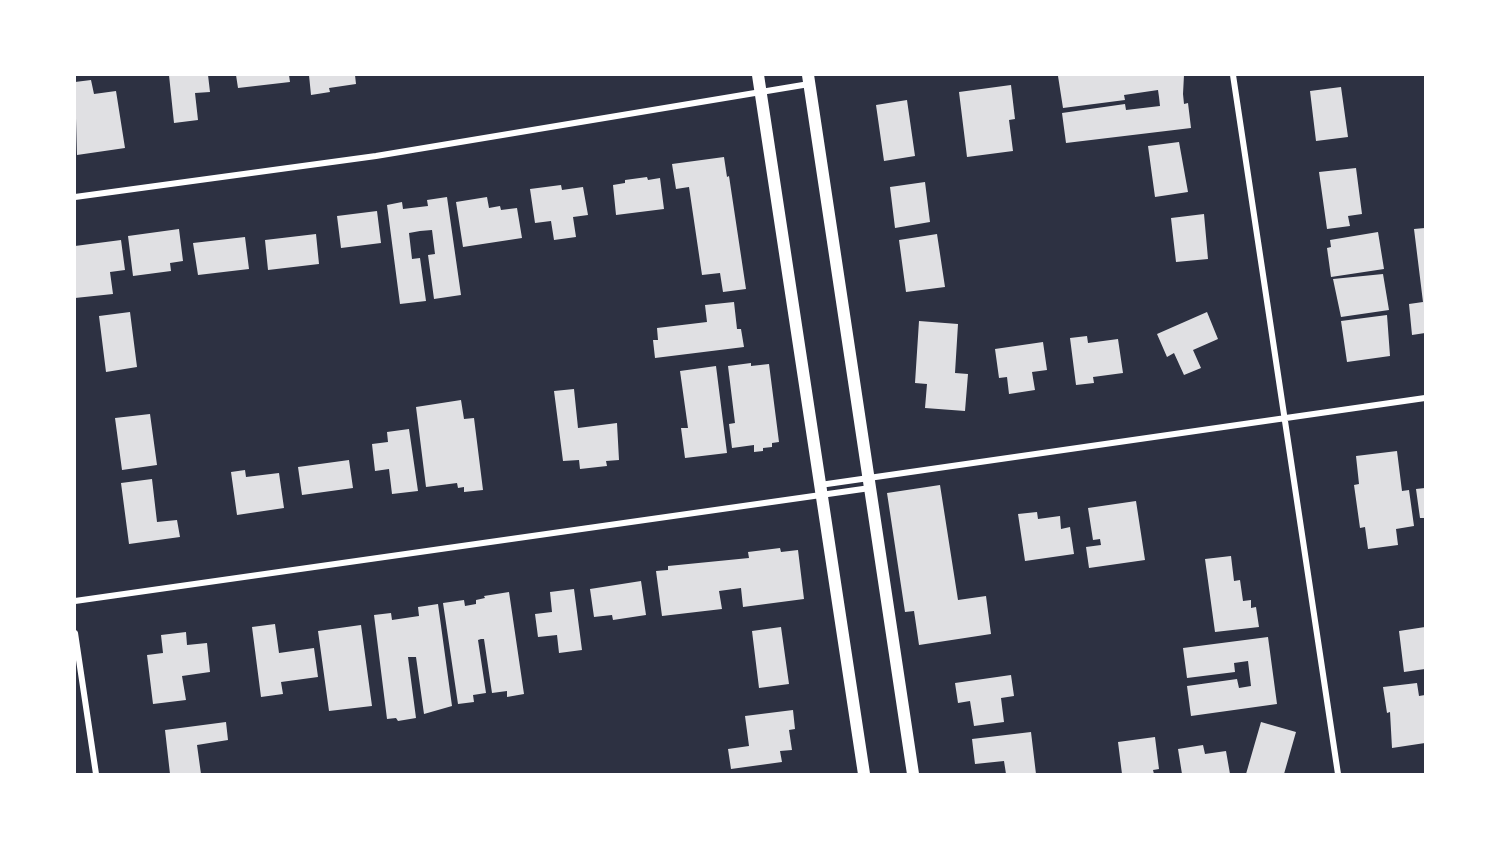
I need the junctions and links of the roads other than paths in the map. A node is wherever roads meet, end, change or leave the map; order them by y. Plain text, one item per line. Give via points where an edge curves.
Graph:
1 (758, 75) edge
2 (1233, 75) edge
3 (808, 80) edge
4 (761, 92) junction
5 (75, 197) edge
6 (1425, 398) edge
7 (1284, 418) junction
8 (870, 483) junction
9 (820, 490) junction
10 (75, 601) edge
11 (75, 633) edge
12 (96, 774) edge
13 (864, 774) edge
14 (913, 774) edge
15 (1338, 774) edge

1 - 4 main road
2 - 7 street
3 - 4 street
3 - 8 main road
4 - 5 street via 376,156
4 - 9 main road
6 - 7 street
7 - 8 street
7 - 15 street
8 - 9 street
8 - 14 main road
9 - 10 street
9 - 13 main road
11 - 12 street

